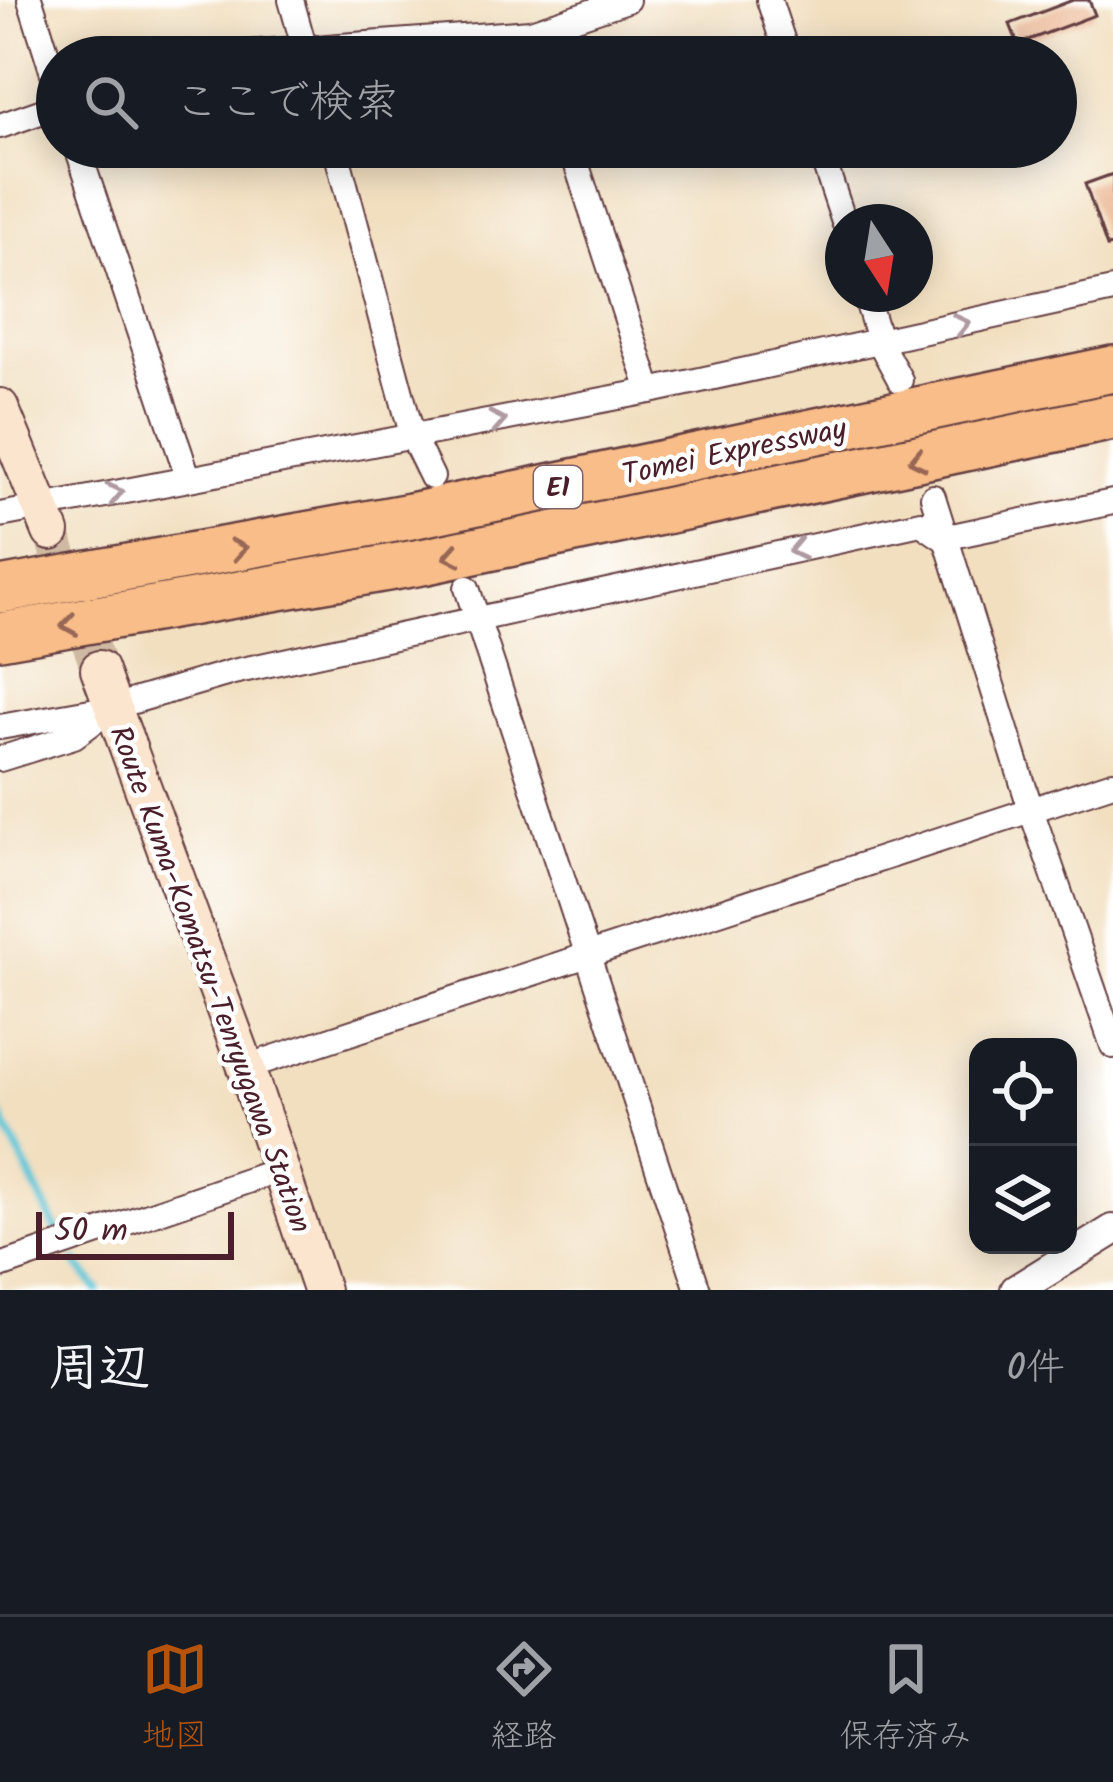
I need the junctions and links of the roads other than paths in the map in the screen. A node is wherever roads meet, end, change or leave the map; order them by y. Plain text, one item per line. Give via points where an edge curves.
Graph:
1 (30, 0) edge
2 (291, 0) edge
3 (627, 0) edge
4 (769, 0) edge
5 (532, 32) junction
6 (41, 36) edge
7 (301, 36) edge
8 (491, 36) edge
9 (533, 36) edge
10 (781, 36) edge
11 (36, 113) edge
12 (0, 126) edge
13 (84, 168) edge
14 (341, 168) edge
15 (578, 168) edge
16 (826, 168) edge
17 (838, 204) edge
18 (1113, 290) edge
19 (870, 312) edge
20 (880, 344) junction
21 (1113, 369) edge
22 (900, 380) dead end
23 (650, 391) junction
24 (0, 407) edge
25 (1113, 417) edge
26 (413, 438) junction
27 (188, 477) junction
28 (432, 477) dead end
29 (934, 497) dead end
30 (1113, 502) edge
31 (0, 515) edge
32 (47, 520) junction
33 (943, 538) junction
34 (467, 588) dead end
35 (0, 590) edge
36 (477, 617) junction
37 (0, 637) edge
38 (99, 669) tunnel mouth
39 (113, 707) junction
40 (0, 727) edge
41 (0, 759) edge
42 (1113, 783) edge
43 (1031, 811) junction
44 (587, 958) junction
45 (1113, 1046) edge
46 (246, 1067) junction
47 (279, 1170) junction
48 (1113, 1230) edge
49 (0, 1266) edge
50 (321, 1290) edge
51 (698, 1290) edge
52 (1016, 1290) edge

1 - 6 street
2 - 7 street
3 - 5 street
4 - 10 street
5 - 8 street
5 - 9 street
11 - 12 street
13 - 27 street
14 - 26 street
15 - 23 street
16 - 17 street
20 -> 18 street
19 - 20 street
20 - 22 street
20 - 23 street
35 -> 21 highway, Tomei Expressway / E1 via 434,512
26 -> 23 street
24 - 32 main road
25 -> 37 highway, Tomei Expressway / E1 via 422,562
26 - 27 street
26 - 28 street
32 -> 27 street
29 - 33 street
30 - 33 street
31 - 32 street
33 -> 36 street via 921,523
33 - 43 street
34 - 36 street
36 - 39 street
36 - 44 street
38 - 39 main road, Route Kuma-Komatsu-Tenryugawa Station
39 - 40 street
39 - 41 street via 74,736
39 - 46 main road, Route Kuma-Komatsu-Tenryugawa Station
42 - 43 street
43 - 44 street
43 - 45 street
44 - 46 street
44 - 51 street
46 - 47 main road, Route Kuma-Komatsu-Tenryugawa Station
47 - 49 street
47 - 50 main road, Route Kuma-Komatsu-Tenryugawa Station
48 - 52 street

